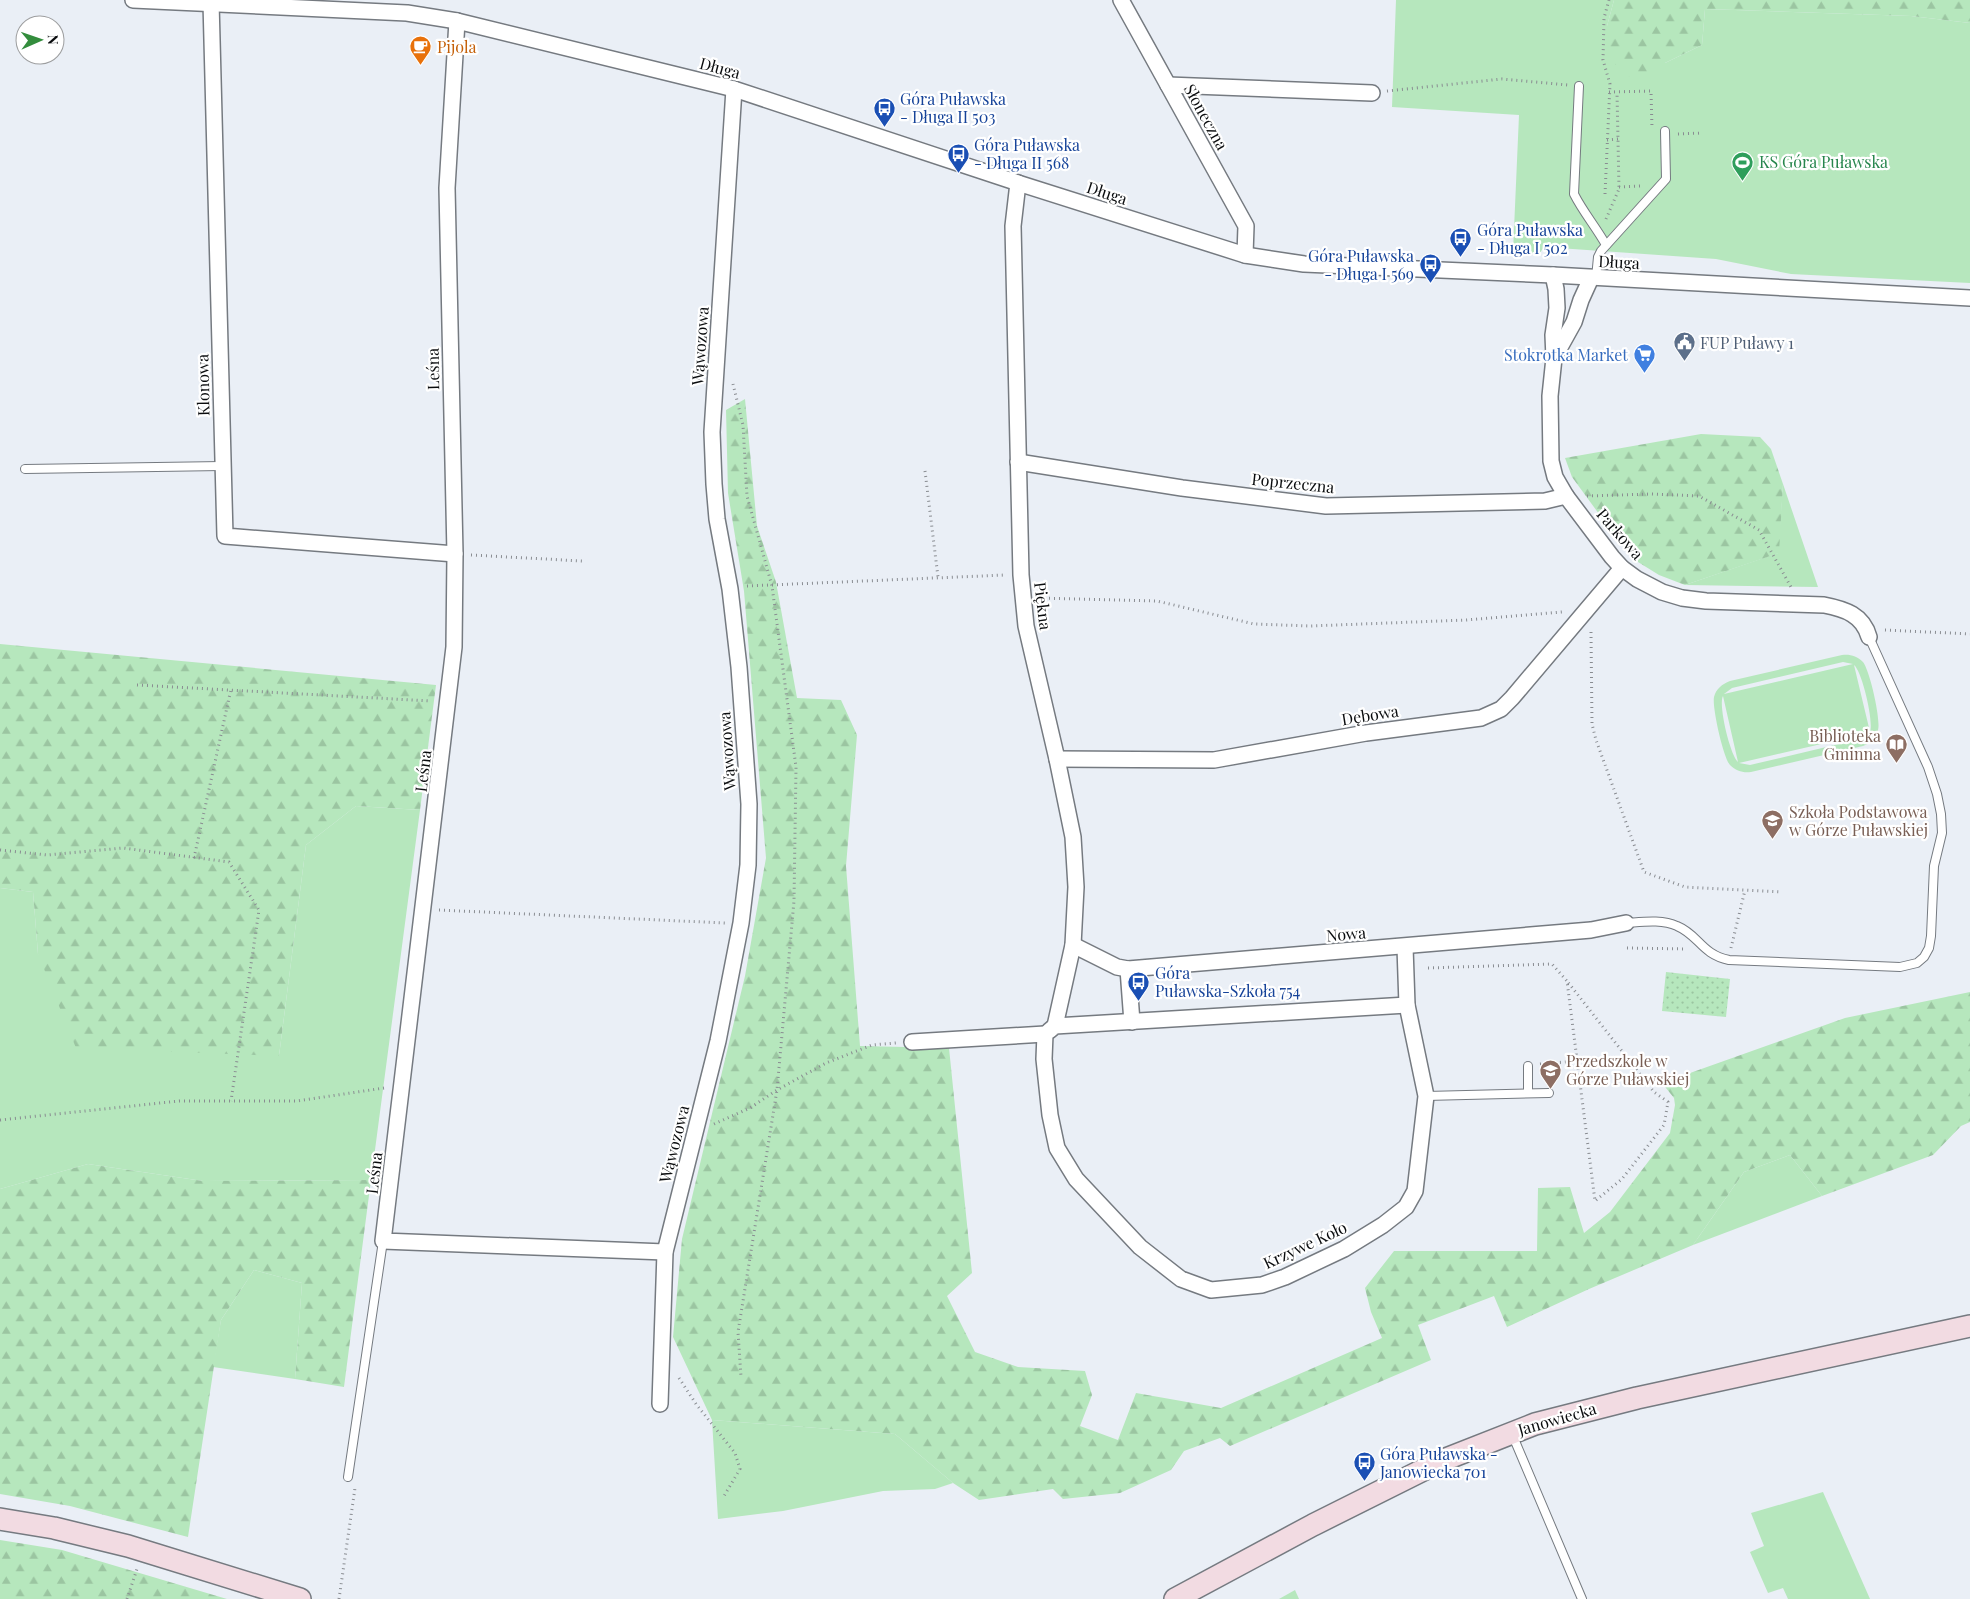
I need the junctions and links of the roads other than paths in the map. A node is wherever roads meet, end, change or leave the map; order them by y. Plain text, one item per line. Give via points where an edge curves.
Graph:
1 (132, 0) edge
2 (1121, 0) edge
3 (211, 2) junction
4 (457, 21) junction
5 (1168, 85) junction
6 (1579, 86) road end
7 (734, 89) junction
8 (1372, 92) road end
9 (1665, 131) dead end
10 (1018, 183) junction
11 (1606, 245) junction
12 (1245, 255) junction
13 (1553, 276) junction
14 (1593, 278) junction
15 (1970, 298) edge
16 (1554, 358) junction
17 (1018, 462) junction
18 (222, 466) junction
19 (25, 469) dead end
20 (1566, 496) junction
21 (455, 554) junction
22 (1622, 568) junction
23 (1868, 633) joint
24 (1058, 759) junction
25 (1626, 923) joint
26 (1073, 945) junction
27 (1405, 947) junction
28 (1128, 969) junction
29 (1407, 1004) junction
30 (1132, 1022) junction
31 (1050, 1030) junction
32 (912, 1042) road end
33 (1528, 1066) road end
34 (1528, 1093) junction
35 (1549, 1093) dead end
36 (1426, 1096) junction
37 (383, 1241) junction
38 (665, 1252) junction
39 (1970, 1326) edge
40 (660, 1404) dead end
41 (1511, 1432) junction
42 (348, 1477) road end
43 (0, 1519) edge
44 (300, 1599) edge
45 (1175, 1599) edge
46 (1582, 1599) edge

1 - 3 street, Długa
2 - 5 street, Słoneczna
3 - 4 street, Długa via 407,13
3 - 18 street, Klonowa
4 - 7 street, Długa
4 - 21 street, Leśna via 446,188
5 - 8 street
5 - 12 street, Słoneczna via 1246,226
6 - 11 lane via 1574,194
7 - 10 street, Długa
7 - 38 street, Wąwozowa via 712,432 718,519 739,667 748,804 748,865 741,923 718,1041
9 - 11 lane via 1666,179
10 - 12 street, Długa
10 - 17 street, Piękna via 1013,226
11 - 14 lane via 1598,257
12 - 13 street, Długa via 1304,264
13 - 14 street, Długa
13 - 16 street, Parkowa via 1557,308 1552,335
14 - 15 street, Długa
14 - 16 street, Parkowa
16 - 20 street, Parkowa via 1550,396 1551,461 1555,477
17 - 20 street, Poprzeczna via 1182,488 1326,506 1545,501
17 - 24 street, Piękna via 1026,626
18 - 19 lane
18 - 21 street, Klonowa via 225,536
20 - 22 street, Parkowa
21 - 37 street, Leśna via 454,647
22 - 23 street, Parkowa via 1662,592 1682,598 1840,608 1854,614
22 - 24 street, Dębowa via 1512,698 1500,709 1481,718 1366,733 1214,760
23 - 25 lane via 1928,767 1941,814 1942,833 1934,866 1931,936 1924,957 1917,963 1900,967 1729,960 1705,950 1679,926 1663,922
24 - 26 street, Piękna via 1072,837 1076,887
25 - 27 street, Nowa via 1591,930
26 - 28 street, Nowa via 1117,967
26 - 31 street, Piękna
27 - 28 street, Nowa
27 - 29 street, Krzywe Koło
28 - 30 street
29 - 30 street
29 - 36 street, Krzywe Koło
30 - 31 street
31 - 32 street
31 - 36 street, Krzywe Koło via 1044,1059 1052,1124 1057,1148 1076,1179 1140,1247 1181,1279 1211,1290 1262,1284 1285,1277 1344,1249 1406,1207 1414,1192
33 - 34 lane
34 - 35 lane
34 - 36 lane
37 - 38 street
37 - 42 lane
38 - 40 street, Wąwozowa
39 - 41 street, Janowiecka via 1600,1406
41 - 45 street, Janowiecka via 1456,1454 1313,1525
41 - 46 lane
43 - 44 street via 81,1534

